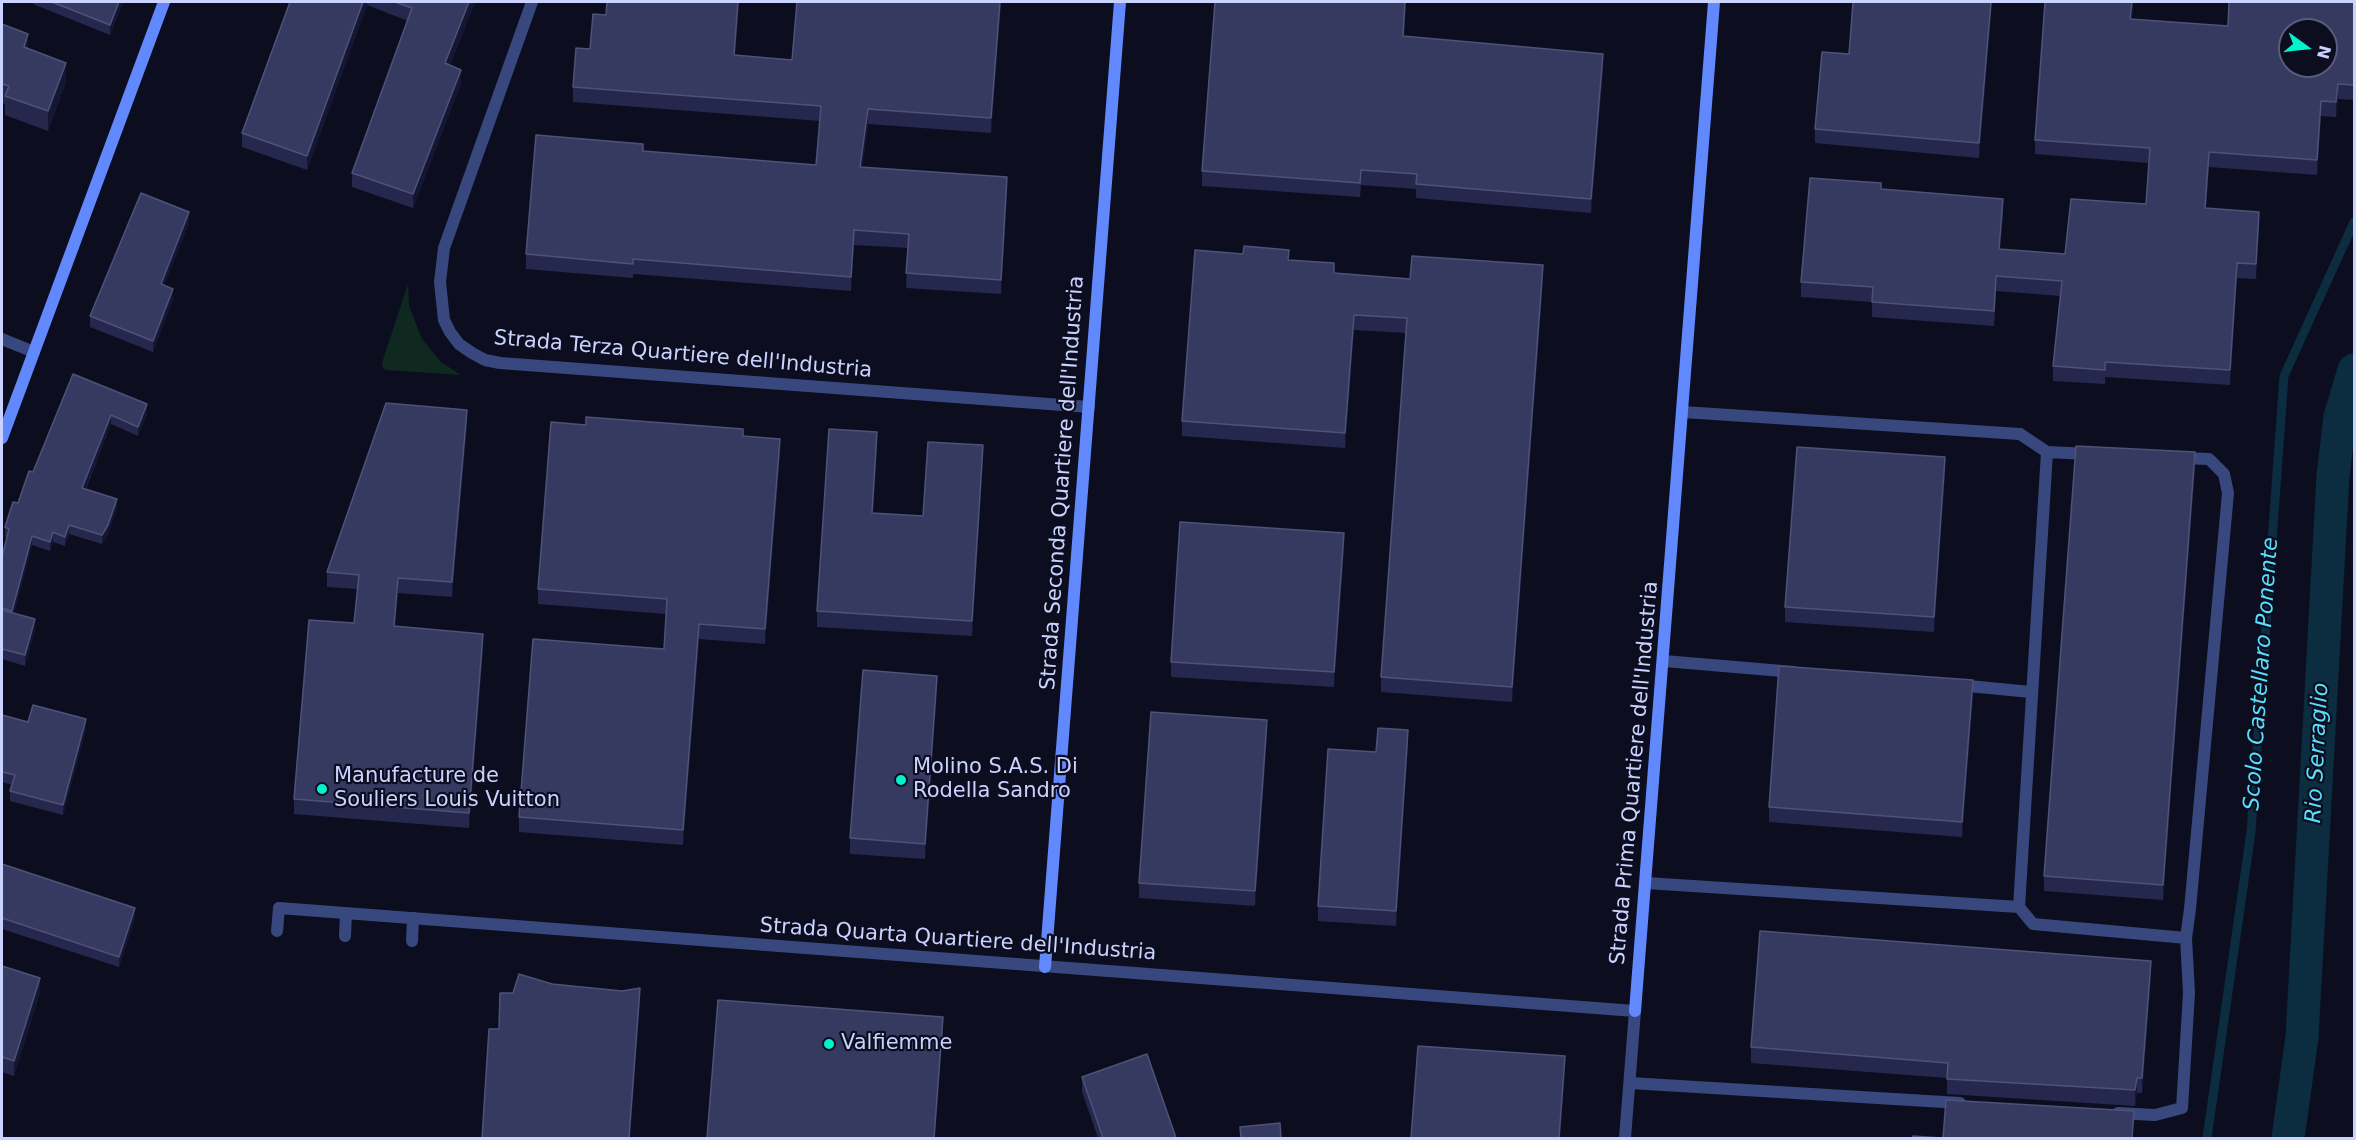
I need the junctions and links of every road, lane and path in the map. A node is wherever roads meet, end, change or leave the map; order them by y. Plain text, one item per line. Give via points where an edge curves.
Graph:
1 (164, 2) edge
2 (532, 2) edge
3 (1120, 2) edge
4 (1714, 2) edge
5 (2, 339) edge
6 (33, 352) junction
7 (1089, 407) junction
8 (1683, 412) junction
9 (2, 438) edge
10 (2047, 452) junction
11 (2105, 455) edge
12 (2163, 457) edge
13 (1664, 661) junction
14 (1805, 673) edge
15 (1948, 685) edge
16 (2031, 692) junction
17 (1646, 883) junction
18 (2019, 907) junction
19 (346, 913) junction
20 (413, 918) junction
21 (277, 931) dead end
22 (345, 936) dead end
23 (2186, 938) junction
24 (412, 940) dead end
25 (1045, 967) junction
26 (1635, 1011) junction
27 (1630, 1083) junction
28 (1976, 1104) edge
29 (2108, 1112) edge
30 (1625, 1138) edge

1 - 6 street
2 - 7 street, Strada Terza Quartiere dell'Industria via 444,248 440,282 444,320 459,344 485,360 500,363
3 - 7 street, Strada Seconda Quartiere dell'Industria
4 - 8 street, Strada Prima Quartiere dell'Industria
5 - 6 street
6 - 9 street
7 - 25 street, Strada Seconda Quartiere dell'Industria
8 - 10 street via 2020,434
8 - 13 street, Strada Prima Quartiere dell'Industria
10 - 11 street
10 - 16 street
12 - 23 street via 2210,459 2224,474 2228,493
13 - 14 street
13 - 17 street, Strada Prima Quartiere dell'Industria
15 - 16 street
16 - 18 street
17 - 18 street
17 - 26 street, Strada Prima Quartiere dell'Industria
18 - 23 street via 2033,924
19 - 20 street, Strada Quarta Quartiere dell'Industria
19 - 21 street, Strada Quarta Quartiere dell'Industria via 279,908
19 - 22 street
20 - 24 street
20 - 25 street, Strada Quarta Quartiere dell'Industria
23 - 29 street via 2189,993 2181,1108 2156,1115
25 - 26 street, Strada Quarta Quartiere dell'Industria
26 - 27 street, Strada Prima Quartiere dell'Industria
27 - 28 street
27 - 30 street, Strada Prima Quartiere dell'Industria

